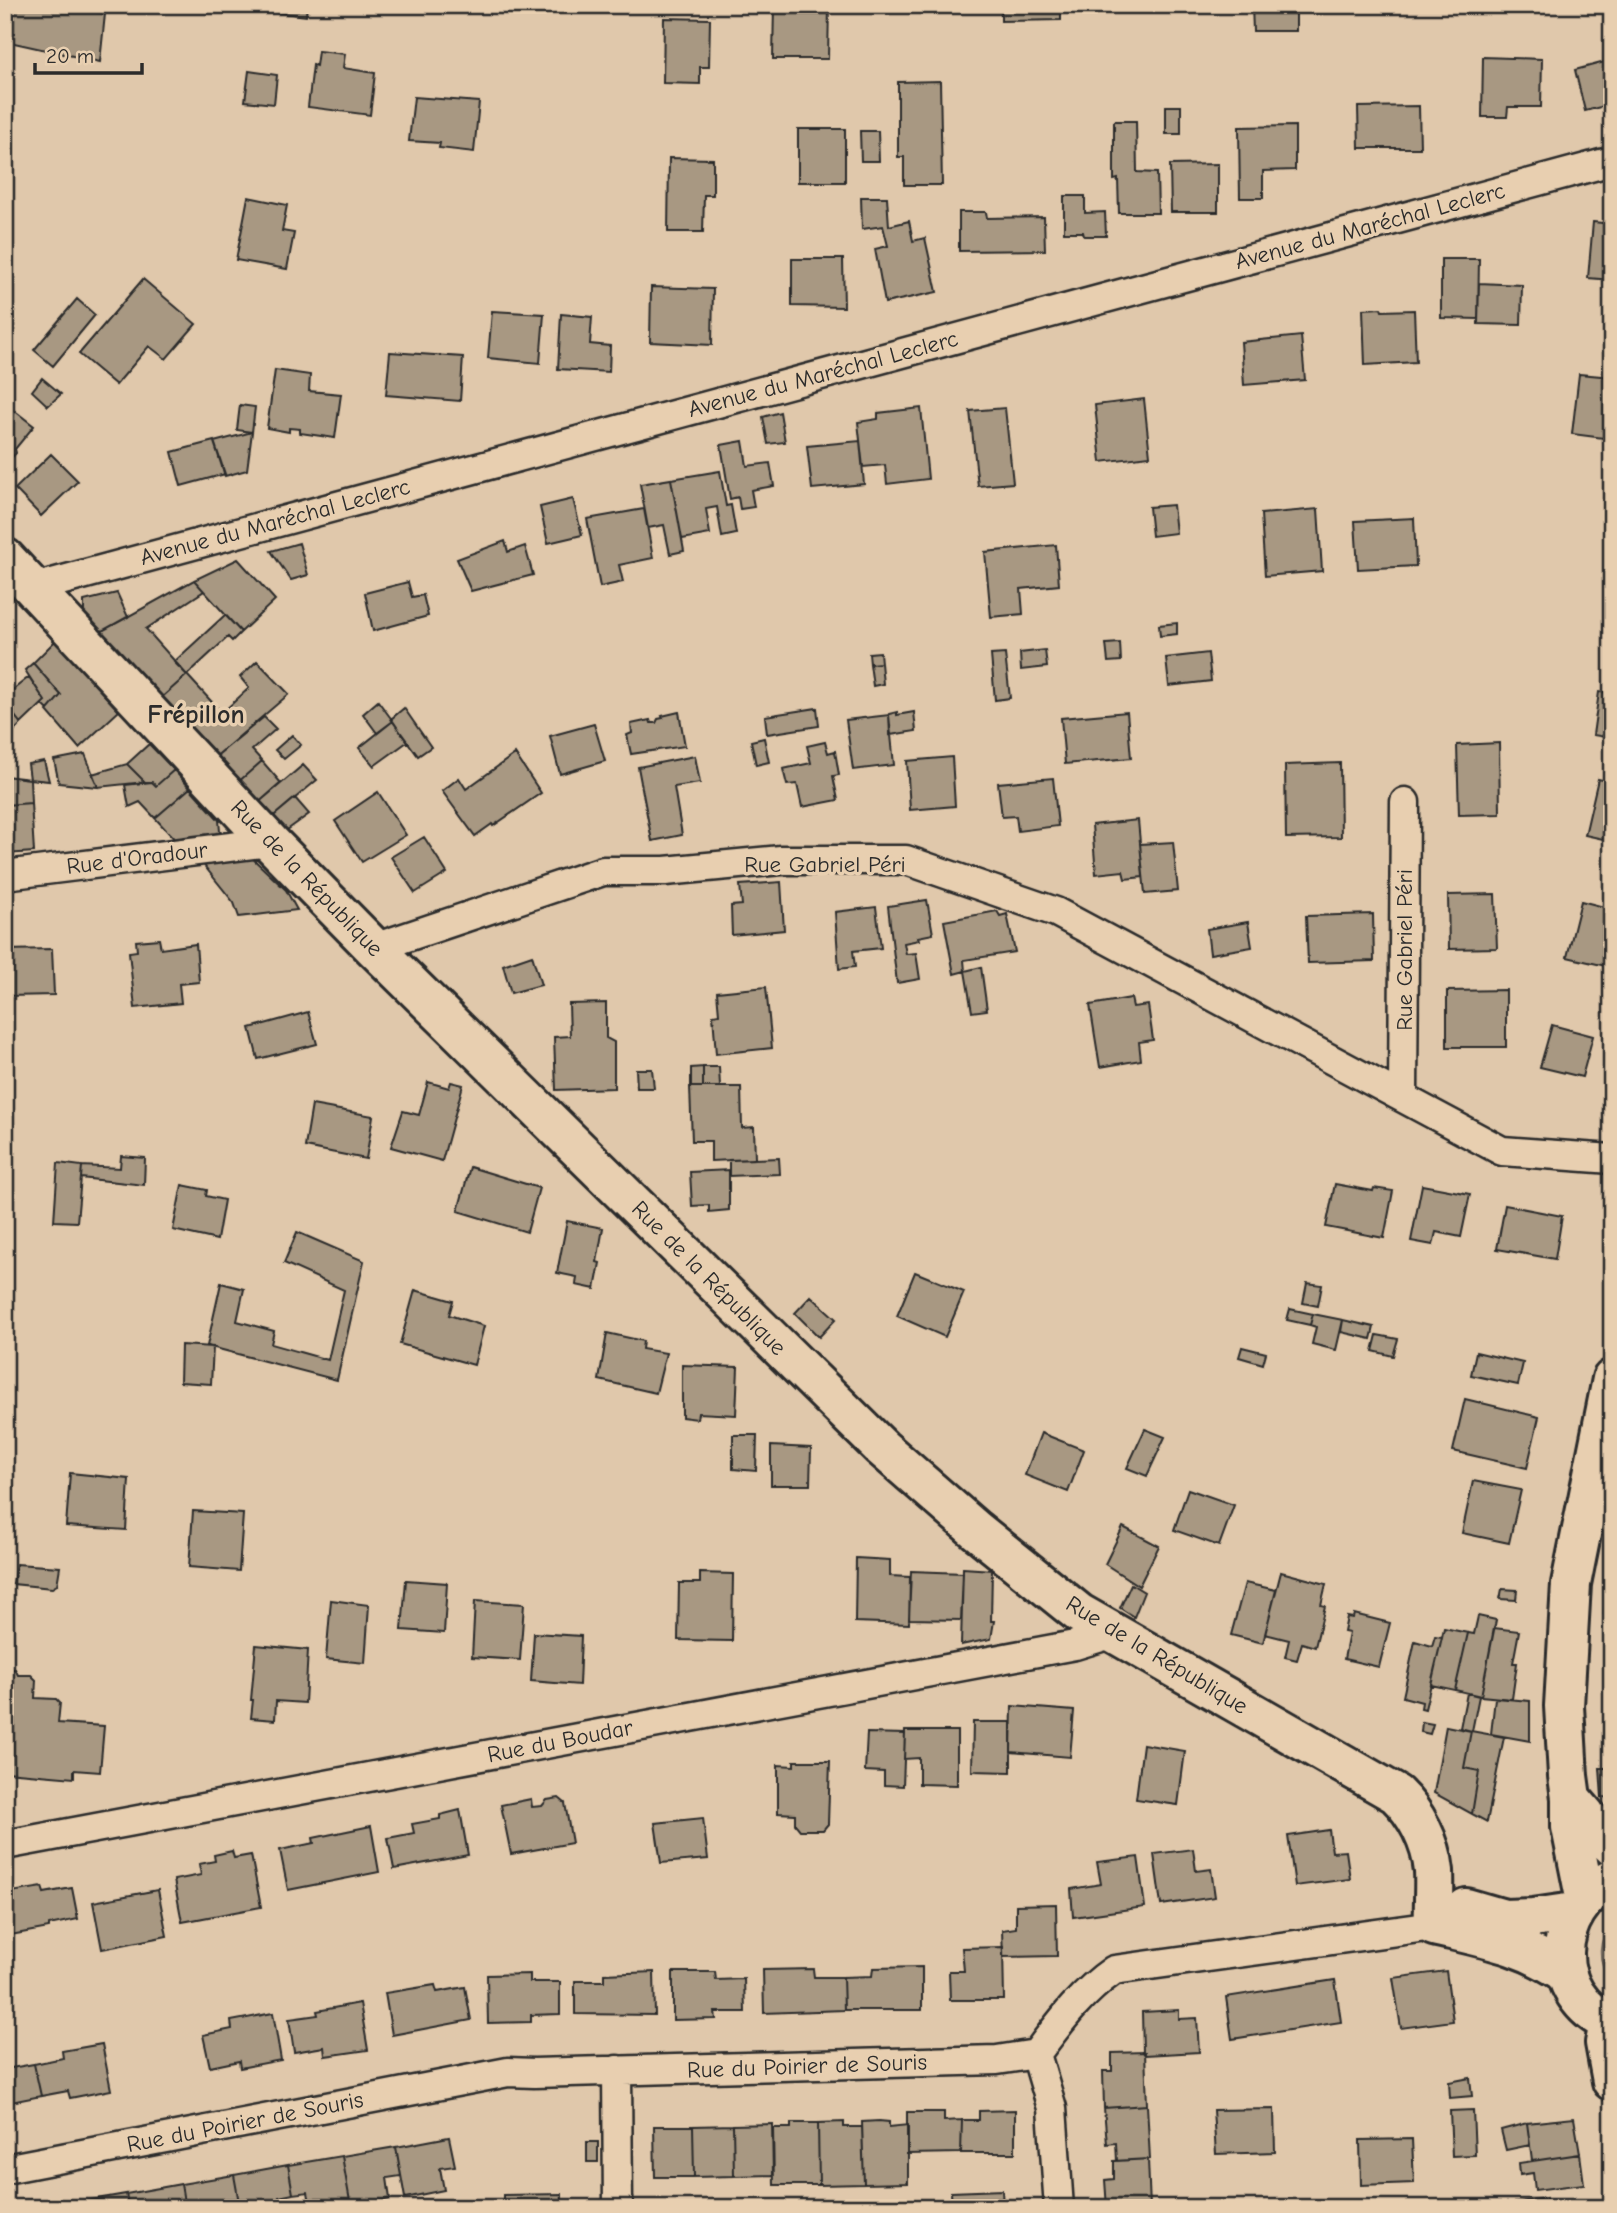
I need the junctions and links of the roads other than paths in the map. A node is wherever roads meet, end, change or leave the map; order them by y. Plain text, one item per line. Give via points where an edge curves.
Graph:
1 (1612, 160) edge
2 (5, 558) edge
3 (34, 588) junction
4 (1405, 802) dead end
5 (270, 842) junction
6 (5, 875) edge
7 (374, 948) junction
8 (1403, 1097) junction
9 (1612, 1158) edge
10 (1612, 1379) edge
11 (1114, 1633) junction
12 (1571, 1798) junction
13 (5, 1845) edge
14 (1612, 1846) edge
15 (1590, 1896) edge
16 (1433, 1914) junction
17 (1567, 1974) junction
18 (1610, 2023) edge
19 (1036, 2054) junction
20 (617, 2070) junction
21 (1612, 2081) edge
22 (5, 2168) edge
23 (618, 2208) edge
24 (1059, 2208) edge

1 - 3 street, Avenue du Maréchal Leclerc
2 - 3 street, Rue de la République
3 - 5 street, Rue de la République
4 - 8 street, Rue Gabriel Péri
5 - 6 street, Rue d'Oradour
5 - 7 street, Rue de la République
7 - 8 street, Rue Gabriel Péri via 603,871 665,871 781,860 906,860 1056,912
7 - 11 street, Rue de la République via 881,1448 1079,1614
8 - 9 street, Rue Gabriel Péri via 1502,1151
10 - 12 street via 1571,1584 1564,1706
11 - 13 street, Rue du Boudar via 1062,1647
11 - 16 street, Rue de la République via 1396,1794 1421,1826 1434,1870
12 - 14 street
12 - 15 street via 1571,1827
15 - 16 street via 1532,1918 1504,1919 1456,1904
15 - 17 street via 1566,1931
16 - 17 street via 1531,1952
16 - 19 street via 1114,1970 1072,2005
17 - 18 street via 1583,2003
18 - 21 street via 1605,2043
19 - 20 street, Rue du Poirier de Souris via 997,2060
19 - 24 street via 1052,2108
20 - 22 street, Rue du Poirier de Souris via 508,2072
20 - 23 street

